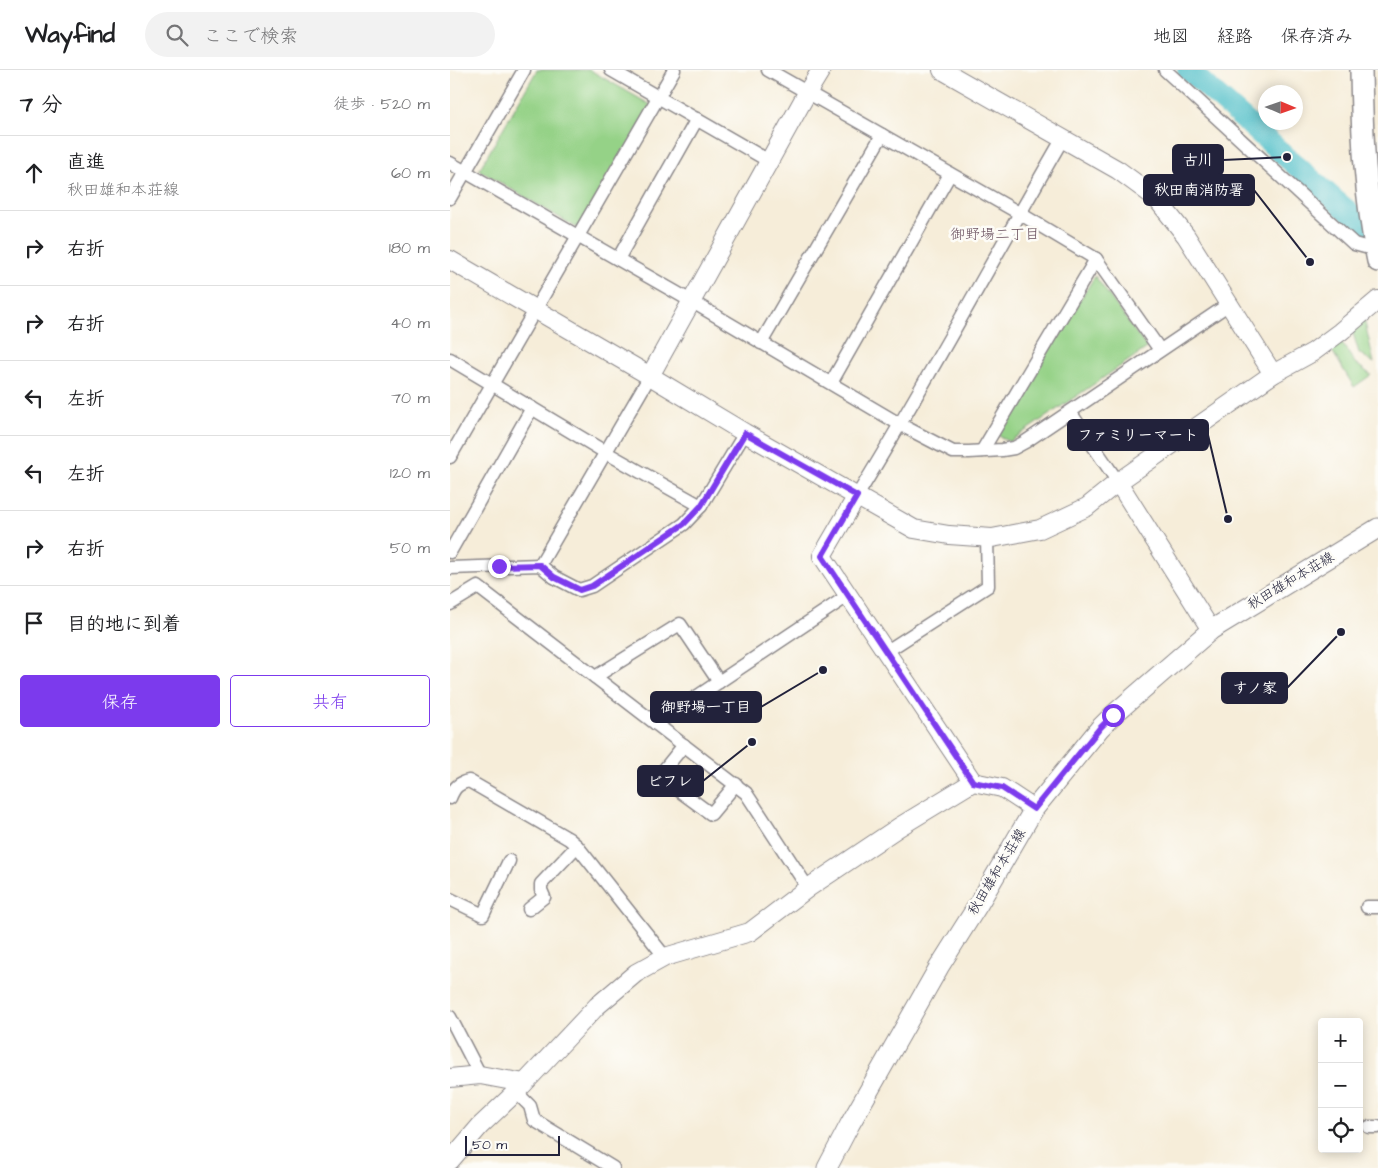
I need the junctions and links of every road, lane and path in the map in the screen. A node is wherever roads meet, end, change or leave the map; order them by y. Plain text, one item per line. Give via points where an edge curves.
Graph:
1 (524, 70) edge
2 (611, 70) edge
3 (674, 70) edge
4 (768, 70) edge
5 (821, 70) edge
6 (942, 70) edge
7 (1165, 70) edge
8 (1361, 70) edge
9 (807, 93) junction
10 (658, 97) junction
11 (697, 119) junction
12 (1370, 124) edge
13 (882, 135) junction
14 (1063, 138) junction
15 (769, 161) junction
16 (450, 163) edge
17 (465, 172) junction
18 (950, 174) junction
19 (450, 198) edge
20 (1019, 213) junction
21 (577, 236) junction
22 (1376, 253) edge
23 (618, 259) junction
24 (1096, 259) junction
25 (450, 260) edge
26 (1378, 300) edge
27 (691, 301) junction
28 (1228, 304) junction
29 (535, 309) junction
30 (761, 343) junction
31 (1160, 350) junction
32 (452, 365) edge
33 (1273, 374) junction
34 (650, 376) junction
35 (492, 384) junction
36 (831, 384) junction
37 (532, 408) junction
38 (1070, 412) junction
39 (901, 424) junction
40 (745, 433) junction
41 (982, 451) junction
42 (605, 452) junction
43 (450, 456) edge
44 (1118, 482) junction
45 (857, 496) junction
46 (701, 506) junction
47 (1378, 528) edge
48 (987, 537) junction
49 (450, 552) edge
50 (540, 565) junction
51 (450, 568) edge
52 (849, 595) junction
53 (450, 604) edge
54 (1212, 630) junction
55 (887, 651) junction
56 (595, 677) junction
57 (719, 682) junction
58 (656, 724) junction
59 (684, 745) junction
60 (973, 782) junction
61 (736, 784) junction
62 (451, 790) edge
63 (1034, 809) junction
64 (577, 846) junction
65 (509, 861) dead end
66 (808, 888) junction
67 (450, 899) edge
68 (529, 909) dead end
69 (665, 957) junction
70 (450, 1017) edge
71 (480, 1075) junction
72 (450, 1078) edge
73 (520, 1088) junction
74 (452, 1156) edge
75 (613, 1168) edge
76 (827, 1168) edge

1 - 17 street
2 - 10 street
3 - 10 street
4 - 9 street
5 - 9 street
6 - 14 street
7 - 22 street via 1354,244
8 - 12 highway
9 - 13 street
9 - 15 street
10 - 11 street
10 - 21 street
11 - 15 street
11 - 23 street
12 - 22 highway via 1368,208
13 - 18 street
13 - 30 street
14 - 20 street
14 - 28 street via 1118,170 1156,198 1186,236
15 - 27 street
16 - 17 street
17 - 19 street
17 - 21 street
18 - 20 street
18 - 36 street
20 - 24 street
20 - 39 street
21 - 23 street
21 - 29 street
23 - 27 street
24 - 31 street
24 - 41 street
25 - 29 street
26 - 33 street via 1313,352
27 - 30 street
27 - 34 street
28 - 31 street
28 - 33 street
29 - 34 street
29 - 35 street
30 - 36 street
31 - 38 street
32 - 35 street
33 - 44 street
34 - 40 street
34 - 42 street
35 - 37 street
35 - 43 street
36 - 39 street
37 - 42 street
37 - 49 street
38 - 41 street via 1014,448
38 - 44 street
39 - 41 street via 953,452
39 - 45 street
40 - 45 street
40 - 46 street
42 - 46 street
42 - 50 street
44 - 48 street via 1087,507 1040,529
44 - 54 street
45 - 48 street via 914,529
45 - 52 street via 822,556
46 - 50 street via 684,524 592,586 580,590 554,577
47 - 54 main road, 秋田雄和本荘線
48 - 55 street via 988,586
50 - 51 street
52 - 55 street
52 - 57 street
53 - 56 street via 478,587
54 - 63 main road, 秋田雄和本荘線 via 1100,728
55 - 60 street
56 - 57 street via 680,624
56 - 58 street
57 - 58 street
58 - 59 street
59 - 61 street
59 - 61 street via 659,776 711,814
60 - 63 street via 1002,788
60 - 66 street
61 - 66 street via 746,793
62 - 64 street via 469,781
63 - 76 main road, 秋田雄和本荘線 via 930,983
64 - 68 street via 541,884 544,897
64 - 69 street
65 - 67 street via 483,915
66 - 69 street via 750,932
69 - 73 street via 636,973 597,1006
70 - 71 street
71 - 72 street
71 - 73 street
73 - 74 street
73 - 75 street via 534,1120

